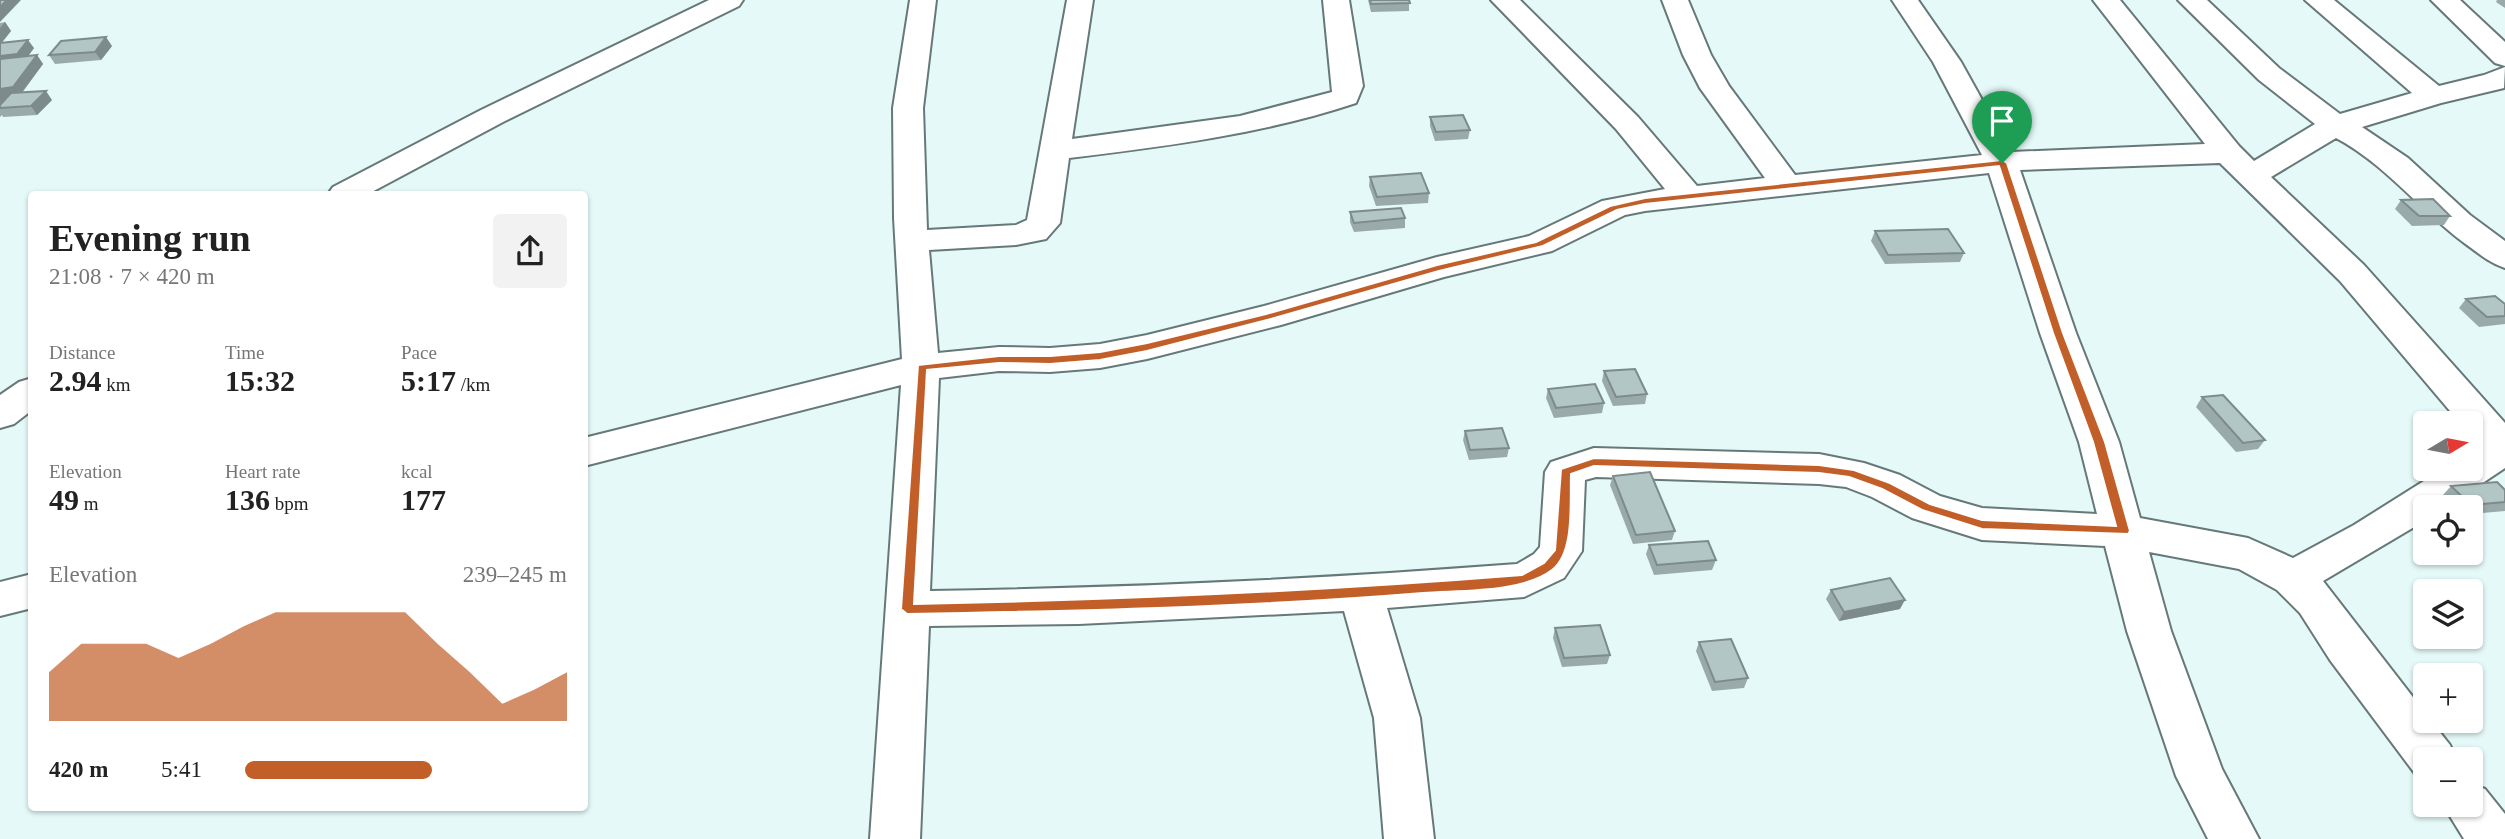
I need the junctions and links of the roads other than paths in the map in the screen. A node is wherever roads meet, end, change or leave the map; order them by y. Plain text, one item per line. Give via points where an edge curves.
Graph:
1 (730, 0) edge
2 (923, 0) edge
3 (1080, 0) edge
4 (1336, 0) edge
5 (1504, 0) edge
6 (1675, 0) edge
7 (1905, 0) edge
8 (2106, 0) edge
9 (2191, 0) edge
10 (2318, 0) edge
11 (2444, 0) edge
12 (2505, 57) edge
13 (2505, 76) edge
14 (2433, 96) junction
15 (2335, 125) junction
16 (1057, 150) junction
17 (2228, 153) junction
18 (2002, 163) junction
19 (2253, 175) junction
20 (1787, 186) junction
21 (350, 191) edge
22 (1688, 196) junction
23 (912, 241) junction
24 (2505, 257) edge
25 (922, 367) junction
26 (28, 394) edge
27 (2466, 402) junction
28 (2505, 406) edge
29 (0, 414) edge
30 (2505, 449) edge
31 (588, 451) edge
32 (2124, 531) junction
33 (2292, 578) junction
34 (28, 592) edge
35 (1361, 593) junction
36 (0, 599) edge
37 (907, 609) junction
38 (2423, 747) edge
39 (2477, 817) edge
40 (895, 839) edge
41 (1409, 839) edge
42 (2234, 839) edge
43 (2494, 839) edge

1 - 21 street
2 - 23 street via 908,108
3 - 16 street
4 - 16 street via 1346,97 1224,129
5 - 22 street via 1627,123
6 - 20 street via 1716,88
7 - 18 street via 1947,62
8 - 17 street
9 - 15 street via 2269,74
10 - 14 street
11 - 12 street
13 - 14 street
14 - 15 street
15 - 19 street
15 - 24 street via 2397,165 2458,222
16 - 23 street via 1043,223 1034,232
17 - 18 street
17 - 19 street
18 - 20 street
18 - 32 street via 2099,442
19 - 27 street via 2352,273
20 - 22 street
22 - 25 street via 1614,208 1539,244 1147,347 1100,356
23 - 25 street
25 - 31 street
25 - 37 street
26 - 29 street
27 - 28 street
27 - 30 street
30 - 33 street via 2369,536
32 - 33 street via 2248,554
32 - 35 street via 1982,524 1938,512 1850,473 1594,462 1565,472 1561,551 1549,566 1524,579
32 - 42 street via 2149,631 2196,763
33 - 38 street via 2315,601
34 - 36 street
35 - 37 street
35 - 41 street via 1397,719
37 - 40 street
39 - 43 street

